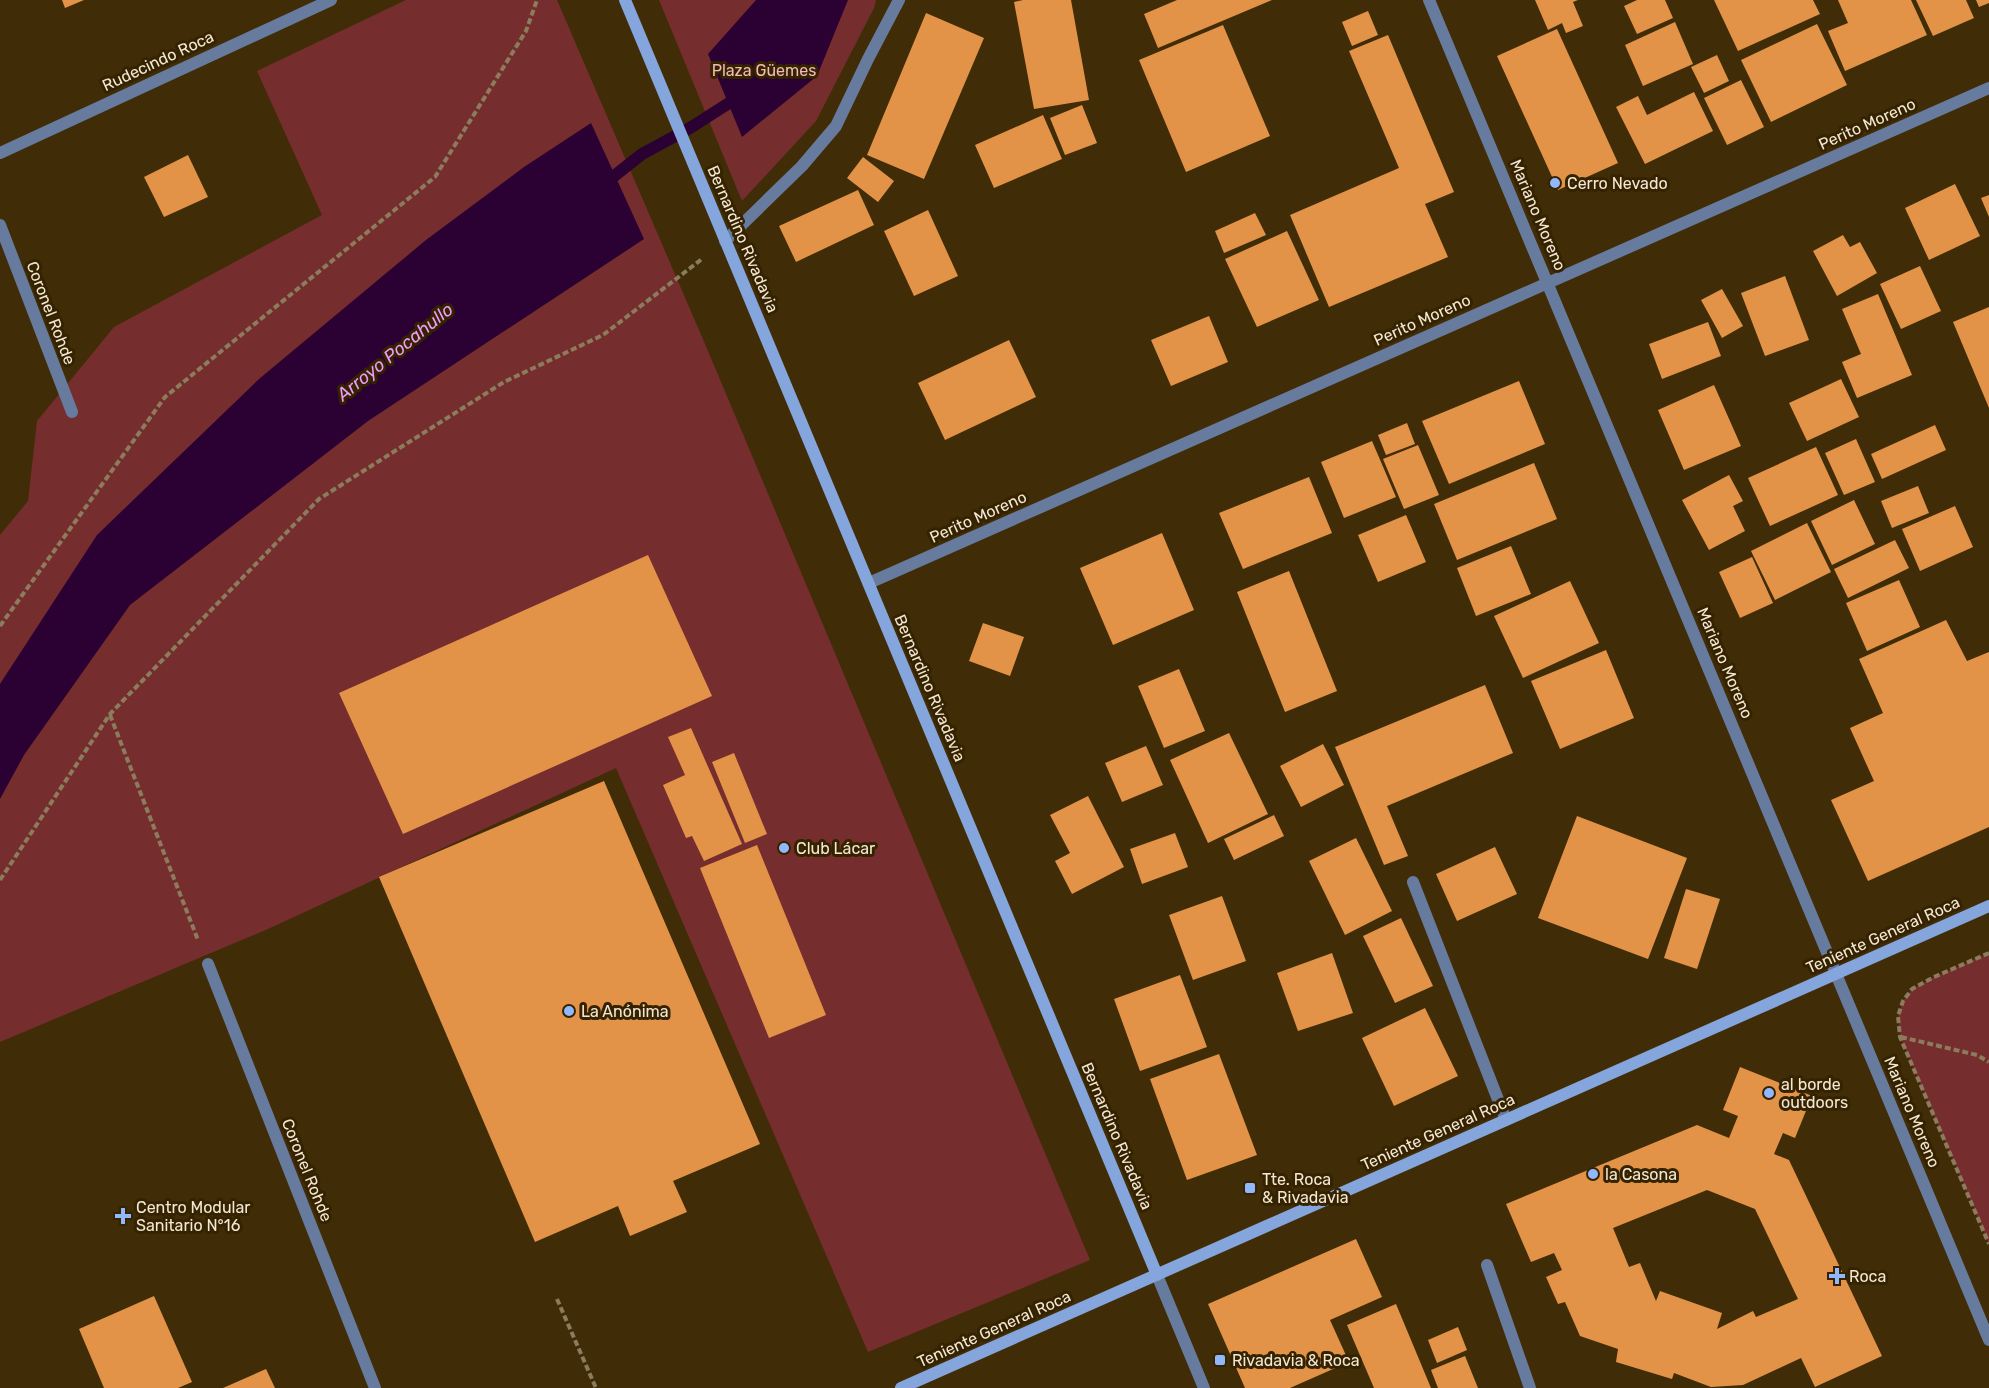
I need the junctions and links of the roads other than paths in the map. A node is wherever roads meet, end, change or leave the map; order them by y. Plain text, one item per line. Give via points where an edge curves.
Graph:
1 (331, 0) edge
2 (625, 0) edge
3 (899, 0) edge
4 (1429, 0) edge
5 (1989, 88) edge
6 (0, 153) edge
7 (0, 225) edge
8 (725, 241) junction
9 (1548, 282) junction
10 (72, 412) dead end
11 (869, 583) junction
12 (1413, 882) dead end
13 (1989, 906) edge
14 (207, 964) road end
15 (1836, 974) junction
16 (1506, 1120) junction
17 (1487, 1265) dead end
18 (1157, 1275) junction
19 (1989, 1340) edge
20 (375, 1388) edge
21 (901, 1388) edge
22 (1204, 1388) edge
23 (1530, 1388) edge

1 - 6 street, Rudecindo Roca
2 - 8 street, Bernardino Rivadavia
3 - 8 street via 836,126
4 - 9 street, Mariano Moreno
5 - 9 street, Perito Moreno
7 - 10 street, Coronel Rohde
8 - 11 street, Bernardino Rivadavia
9 - 11 street, Perito Moreno
9 - 15 street, Mariano Moreno
11 - 18 street, Bernardino Rivadavia
12 - 16 street
13 - 15 street, Teniente General Roca
14 - 20 street, Coronel Rohde
15 - 16 street, Teniente General Roca
15 - 19 street, Mariano Moreno
16 - 18 street, Teniente General Roca
17 - 23 street
18 - 21 street, Teniente General Roca
18 - 22 street, Bernardino Rivadavia

